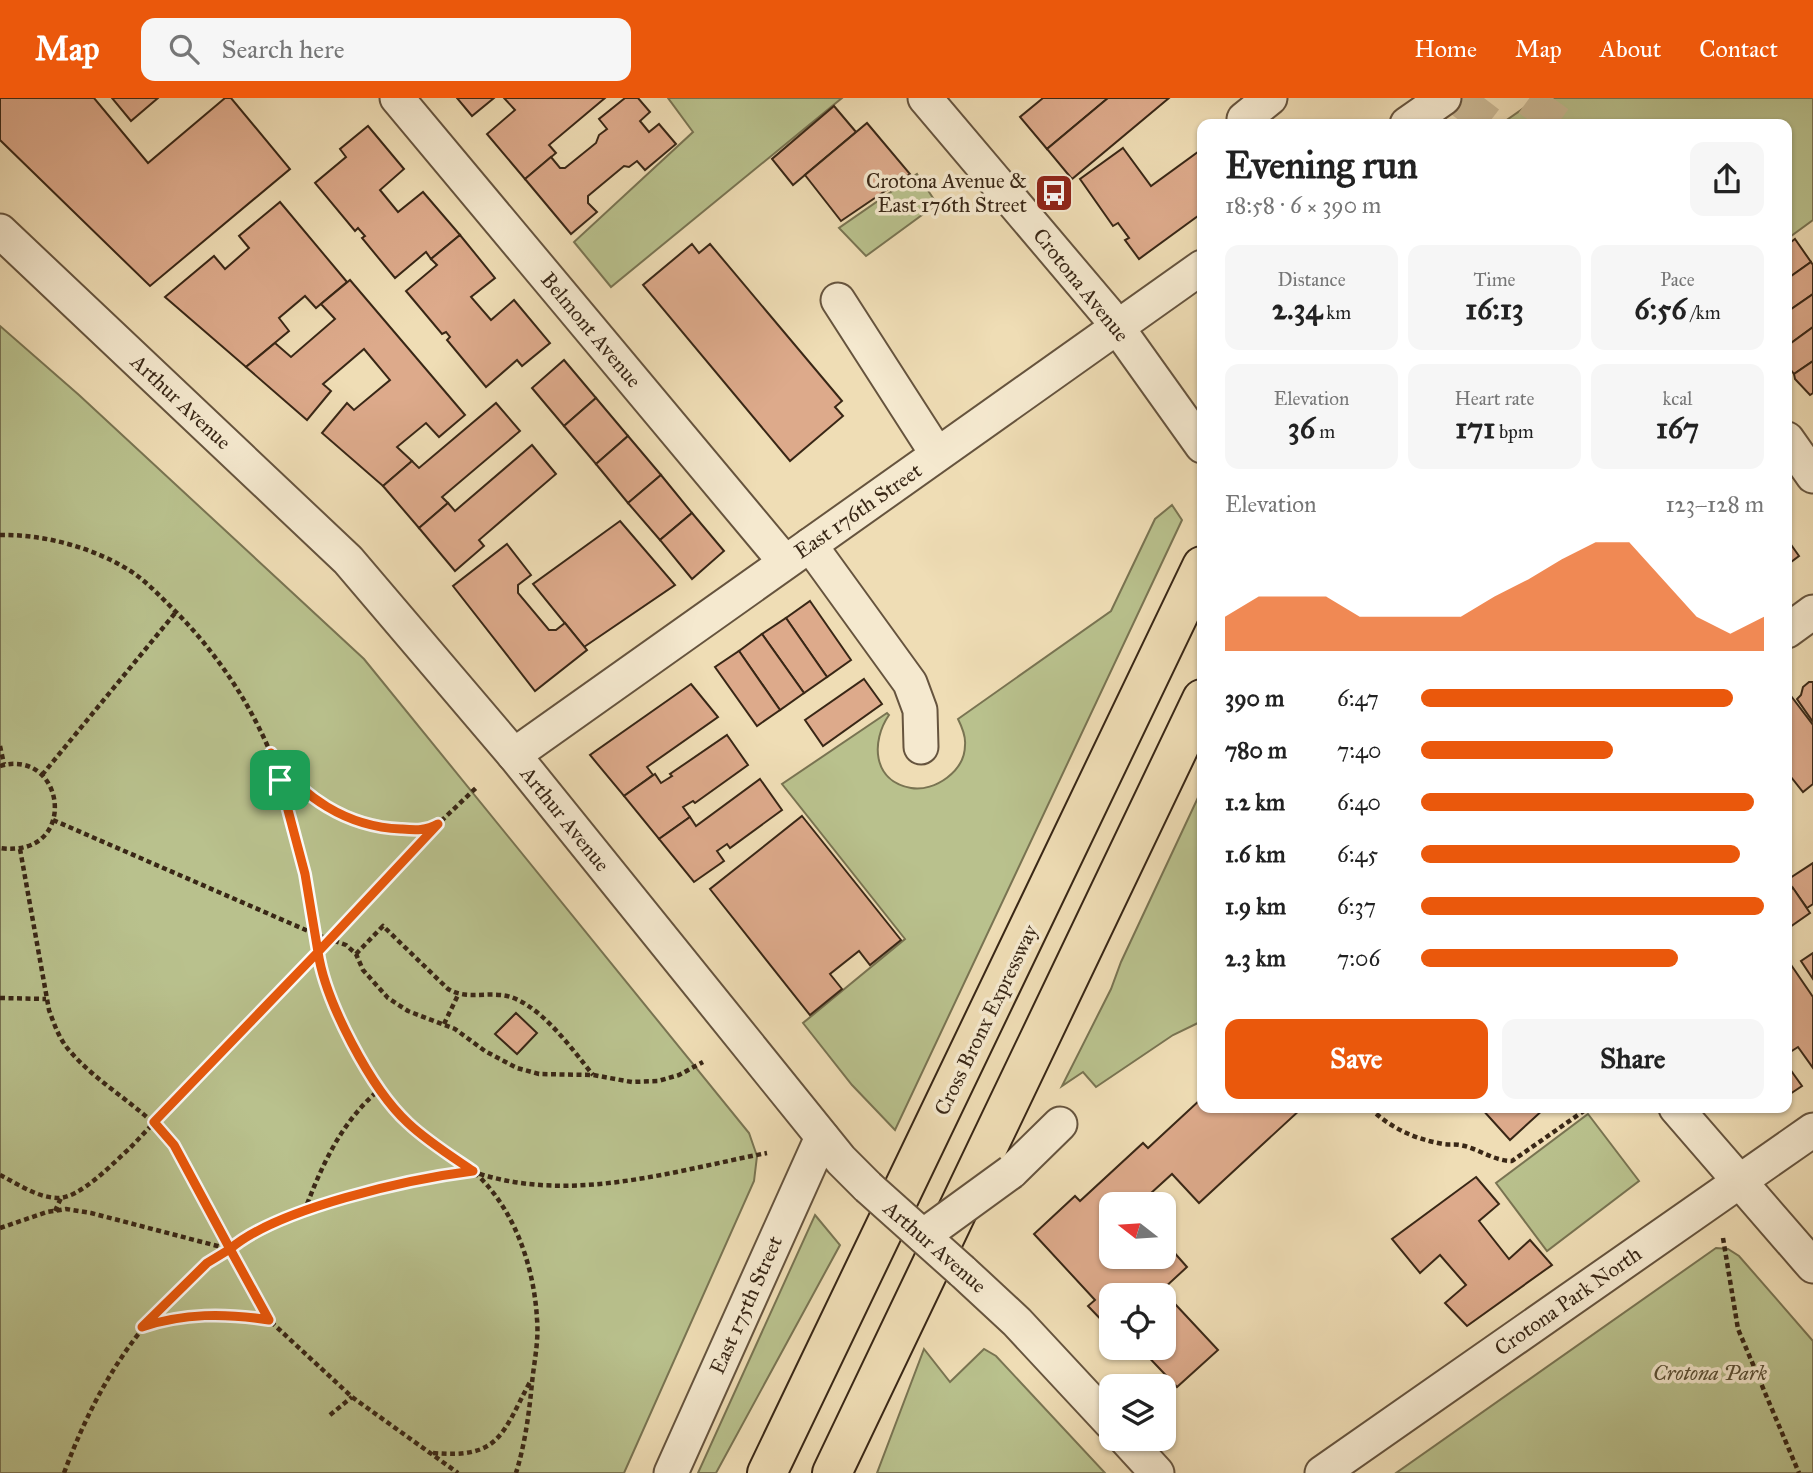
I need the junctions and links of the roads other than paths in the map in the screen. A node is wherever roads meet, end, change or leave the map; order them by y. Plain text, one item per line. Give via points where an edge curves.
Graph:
1 (397, 98) edge
2 (925, 98) edge
3 (1270, 98) edge
4 (1444, 98) edge
5 (1244, 119) edge
6 (1414, 119) edge
7 (0, 231) edge
8 (1197, 271) edge
9 (838, 300) dead end
10 (1117, 327) junction
11 (1197, 439) edge
12 (1792, 446) edge
13 (937, 454) junction
14 (1813, 476) edge
15 (798, 553) junction
16 (1197, 576) edge
17 (1813, 612) edge
18 (1792, 627) edge
19 (1197, 709) edge
20 (921, 747) dead end
21 (514, 755) junction
22 (1680, 1113) edge
23 (1060, 1124) dead end
24 (1813, 1130) edge
25 (822, 1137) junction
26 (1740, 1182) junction
27 (923, 1236) junction
28 (1813, 1266) edge
29 (858, 1285) junction
30 (899, 1332) junction
31 (1099, 1410) edge
32 (1137, 1451) edge
33 (671, 1473) edge
34 (739, 1473) edge
35 (767, 1473) edge
36 (832, 1473) edge
37 (848, 1473) edge
38 (1157, 1473) edge
39 (1322, 1473) edge

1 - 15 street, Belmont Avenue
2 - 10 street, Crotona Avenue
3 - 5 street
4 - 6 street
7 - 21 street, Arthur Avenue via 348,560
8 - 10 street, East 176th Street
9 - 13 street
10 - 11 street, Crotona Avenue
10 - 13 street, East 176th Street
12 - 14 street
13 - 15 street, East 176th Street
15 - 20 street, Belmont Avenue via 910,683 920,710
15 - 21 street, East 176th Street
16 - 29 highway, Cross Bronx Expressway
17 - 18 street
19 - 30 highway
21 - 25 street, Arthur Avenue
22 - 26 street
23 - 27 street, bridge via 1011,1172
24 - 26 street, Crotona Park North
25 - 27 street, Arthur Avenue, bridge via 868,1187
25 - 33 street, East 175th Street
26 - 28 street
26 - 39 street, Crotona Park North
27 - 31 street, Arthur Avenue, bridge via 1017,1322
29 - 34 highway
29 - 35 highway, Cross Bronx Expressway
30 - 36 highway
30 - 37 highway
32 - 38 street

